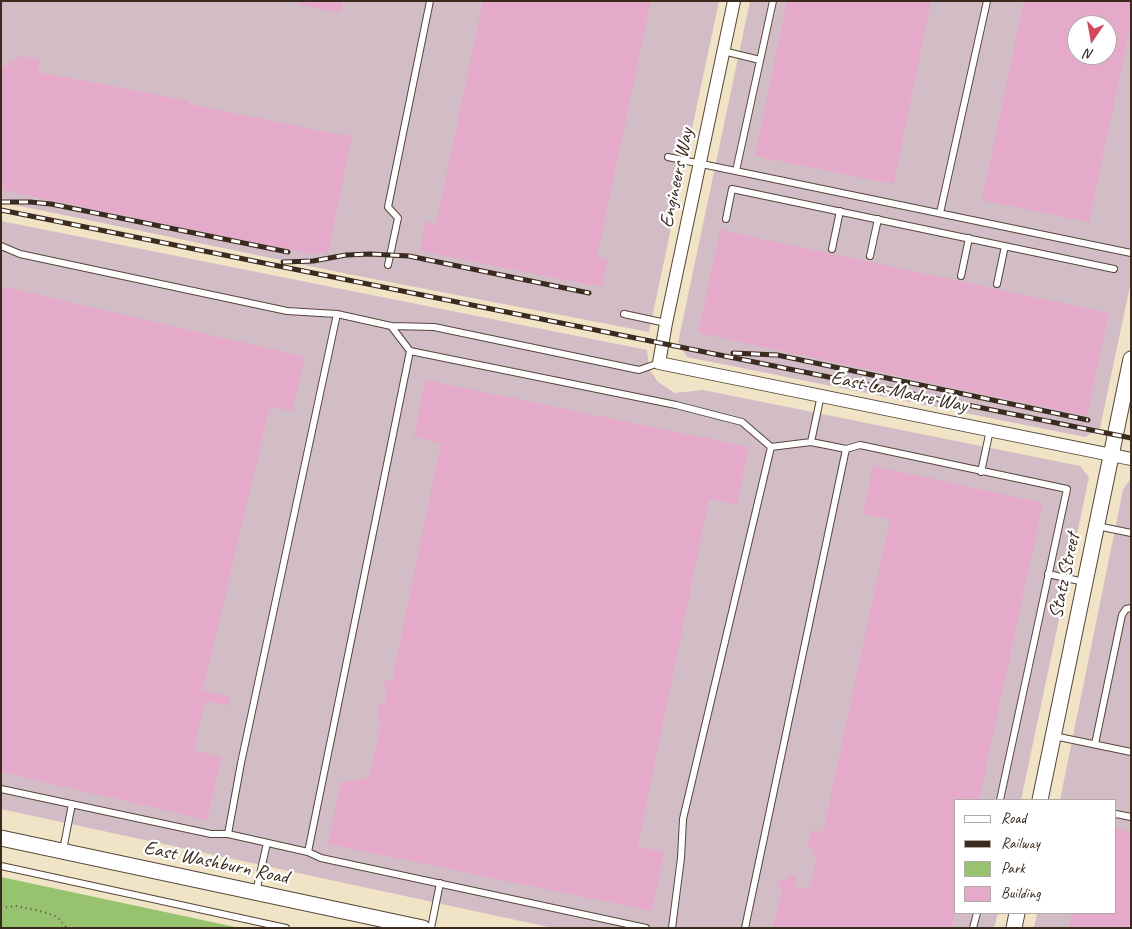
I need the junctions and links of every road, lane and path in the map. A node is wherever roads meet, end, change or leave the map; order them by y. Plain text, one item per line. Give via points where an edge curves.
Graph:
1 (430, 1) edge
2 (734, 1) edge
3 (773, 1) edge
4 (987, 1) edge
5 (723, 52) junction
6 (760, 60) junction
7 (668, 157) dead end
8 (700, 163) junction
9 (736, 171) junction
10 (840, 211) junction
11 (940, 213) junction
12 (726, 219) dead end
13 (878, 219) junction
14 (969, 238) junction
15 (1, 246) edge
16 (1005, 246) junction
17 (832, 249) dead end
18 (1131, 253) edge
19 (870, 256) dead end
20 (388, 265) dead end
21 (1114, 268) dead end
22 (961, 276) dead end
23 (997, 284) dead end
24 (337, 314) junction
25 (624, 314) dead end
26 (666, 323) junction
27 (391, 326) junction
28 (410, 351) junction
29 (1131, 359) edge
30 (659, 362) junction
31 (821, 395) junction
32 (990, 430) junction
33 (811, 442) junction
34 (771, 447) junction
35 (846, 449) junction
36 (1111, 455) junction
37 (1131, 459) edge
38 (981, 472) junction
39 (1096, 526) junction
40 (1131, 534) edge
41 (1048, 574) junction
42 (1084, 582) junction
43 (1131, 608) edge
44 (1053, 736) junction
45 (1095, 744) junction
46 (1131, 752) edge
47 (1, 789) edge
48 (1000, 799) edge
49 (1042, 799) edge
50 (72, 804) junction
51 (1117, 814) edge
52 (1131, 817) edge
53 (228, 834) junction
54 (1, 838) edge
55 (267, 843) junction
56 (63, 851) junction
57 (308, 852) junction
58 (1, 866) edge
59 (440, 883) junction
60 (256, 892) junction
61 (1, 908) edge
62 (976, 914) edge
63 (1017, 914) edge
64 (67, 928) edge
65 (286, 928) edge
66 (423, 928) edge
67 (431, 928) edge
68 (646, 928) edge
69 (672, 928) edge
70 (746, 928) edge
71 (973, 928) edge
72 (1014, 928) edge

1 - 20 lane via 388,207 398,218
2 - 5 street, Engineers Way
3 - 6 lane
4 - 11 lane
5 - 6 lane
5 - 8 street, Engineers Way
6 - 9 lane
7 - 8 lane
8 - 9 lane
8 - 26 street, Engineers Way
9 - 11 lane
10 - 12 lane via 732,189
10 - 13 lane
10 - 17 lane
11 - 18 lane
13 - 14 lane
13 - 19 lane
14 - 16 lane
14 - 22 lane
15 - 24 lane via 20,254 288,312
16 - 21 lane
16 - 23 lane
24 - 27 lane
24 - 53 lane
25 - 26 lane
26 - 30 street, Engineers Way
27 - 28 lane
27 - 30 lane via 434,328 639,370
28 - 34 lane via 742,422
28 - 57 lane
29 - 36 street, Statz Street
30 - 31 street, East La Madre Way
31 - 32 street, East La Madre Way
31 - 33 lane
32 - 36 street, East La Madre Way
32 - 38 lane
33 - 34 lane
33 - 35 lane
34 - 69 lane via 683,819
35 - 38 lane via 860,445
35 - 70 lane
36 - 37 street, East La Madre Way
36 - 39 street, Statz Street
38 - 41 lane via 1066,489
39 - 40 lane
39 - 42 street, Statz Street
41 - 42 lane
41 - 48 lane
42 - 44 street, Statz Street
43 - 45 lane via 1122,615
44 - 45 lane
44 - 49 street, Statz Street
45 - 46 lane
47 - 50 lane
50 - 53 lane via 211,834
50 - 56 lane
51 - 52 lane
53 - 55 lane
54 - 56 street, East Washburn Road
55 - 57 lane
55 - 60 lane
56 - 60 street, East Washburn Road
57 - 59 lane via 321,858
58 - 65 lane
59 - 67 lane
59 - 68 lane
60 - 66 street, East Washburn Road
61 - 64 path via 16,906 44,912 57,917
62 - 71 lane
63 - 72 street

